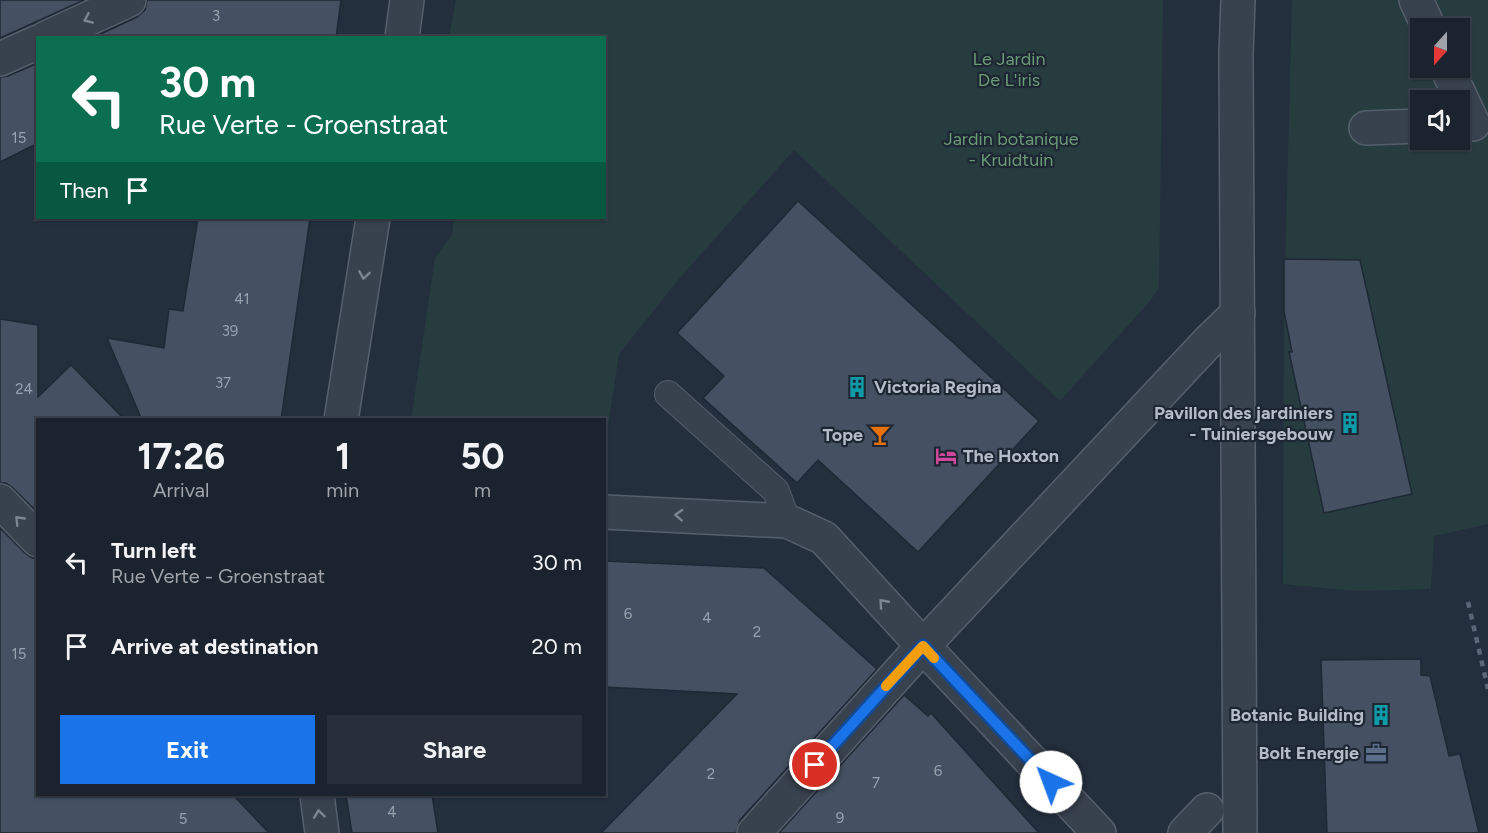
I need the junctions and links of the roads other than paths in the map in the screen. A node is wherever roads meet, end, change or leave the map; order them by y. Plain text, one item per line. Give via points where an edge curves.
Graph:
1 (129, 0) edge
2 (407, 0) edge
3 (1238, 0) edge
4 (1416, 0) edge
5 (1424, 18) edge
6 (50, 36) edge
7 (402, 36) edge
8 (36, 43) edge
9 (0, 59) edge
10 (1452, 78) edge
11 (1473, 122) edge
12 (1410, 126) edge
13 (1366, 128) dead end
14 (374, 219) edge
15 (1238, 313) junction
16 (668, 394) dead end
17 (341, 418) edge
18 (0, 501) edge
19 (606, 512) edge
20 (787, 521) junction
21 (36, 538) edge
22 (923, 646) junction
23 (317, 796) edge
24 (1207, 810) dead end
25 (322, 833) edge
26 (754, 833) edge
27 (1099, 833) edge
28 (1185, 833) edge
29 (1240, 833) edge

1 -> 6 street
2 - 7 street
3 - 15 street
4 - 5 street
8 - 9 street
10 - 11 street
12 - 13 street
14 -> 17 street
15 - 22 street
15 - 29 street
16 - 20 lane via 776,491
21 -> 18 street
20 -> 19 street
22 -> 20 street via 824,538
22 - 26 street
22 - 27 street
25 -> 23 street
24 - 28 street

